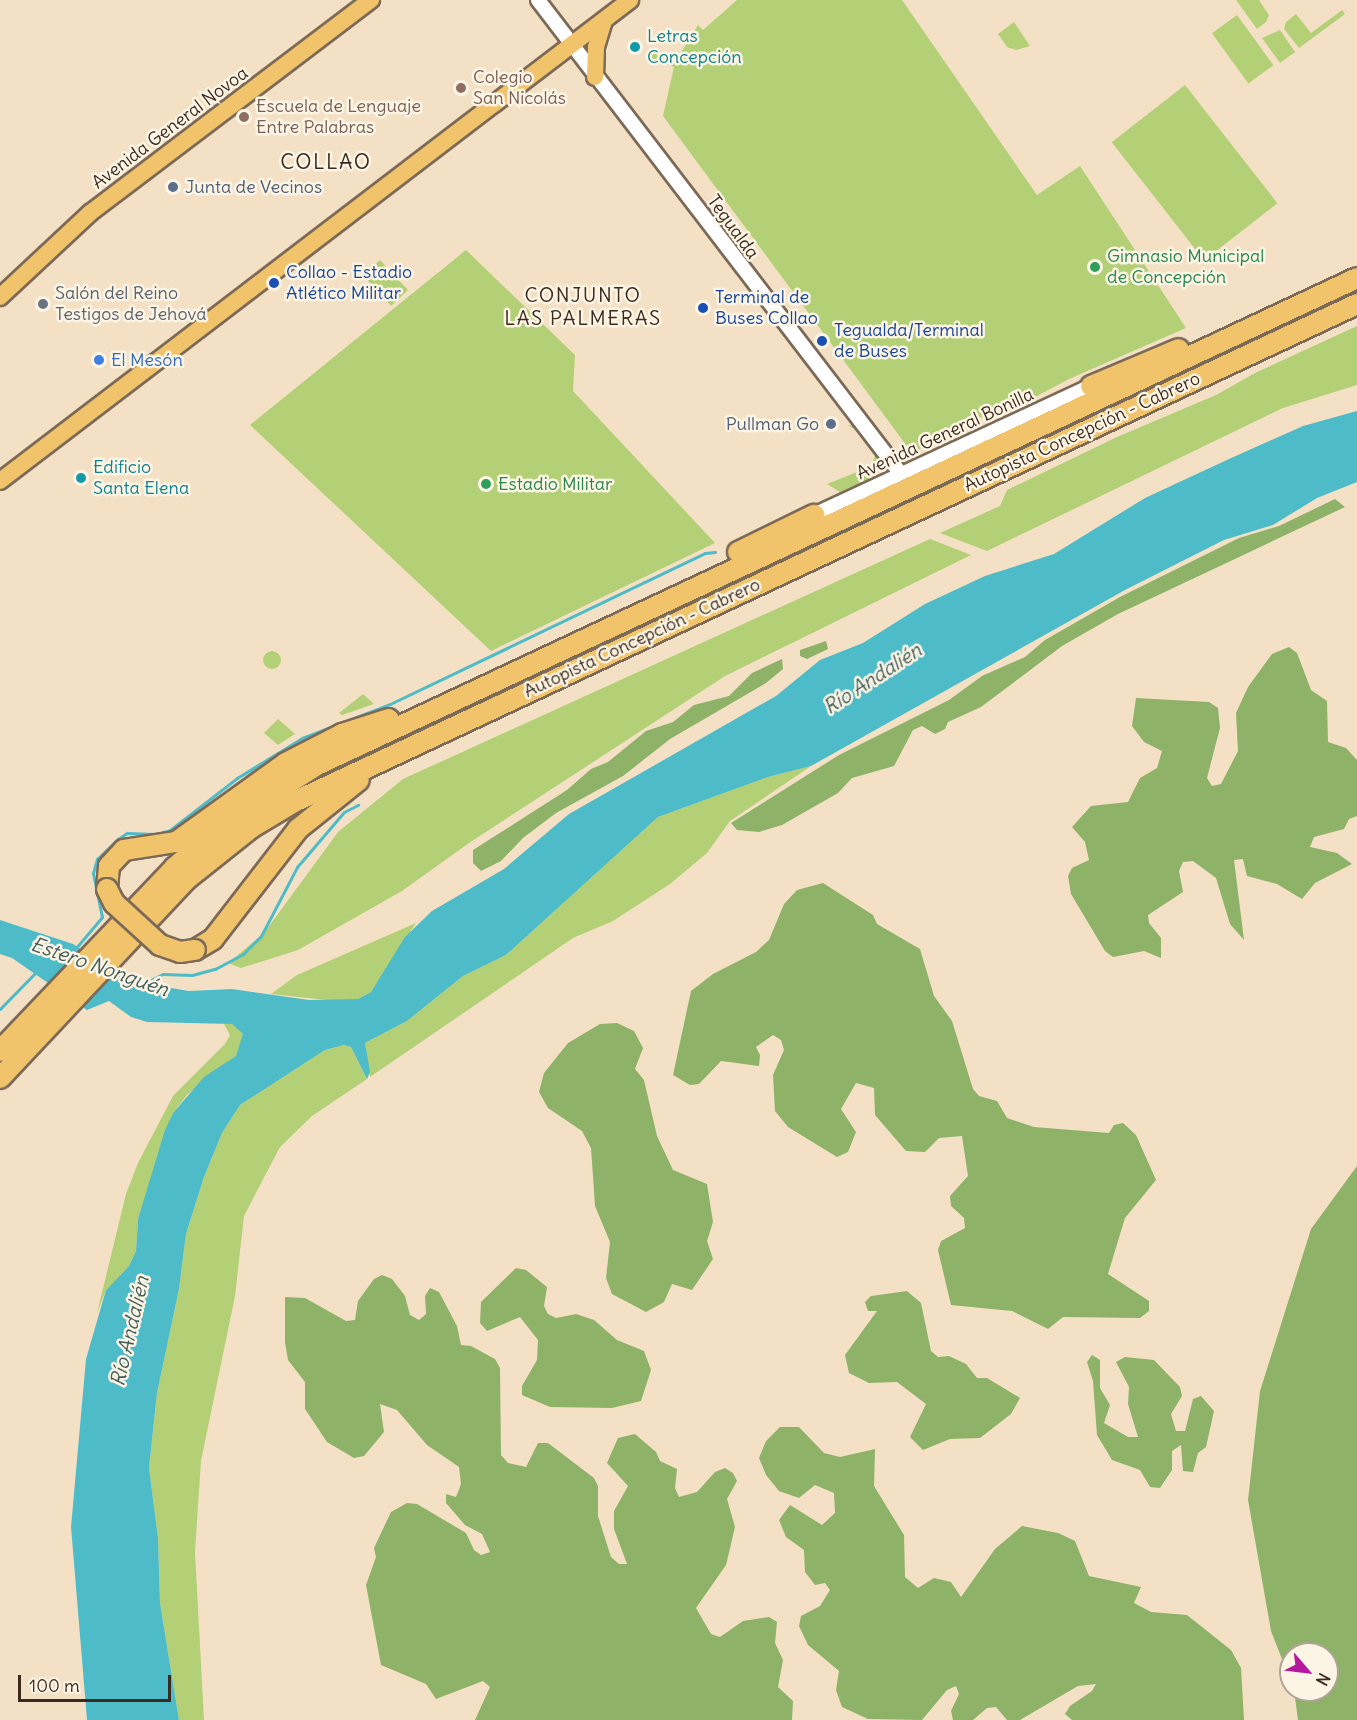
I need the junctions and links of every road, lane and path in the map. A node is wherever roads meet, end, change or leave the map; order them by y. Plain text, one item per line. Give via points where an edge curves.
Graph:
1 (370, 0) edge
2 (538, 0) edge
3 (630, 0) edge
4 (605, 20) junction
5 (572, 45) junction
6 (596, 76) junction
7 (1357, 278) edge
8 (0, 297) edge
9 (1357, 304) edge
10 (1245, 331) junction
11 (1091, 386) joint
12 (901, 474) junction
13 (0, 481) edge
14 (814, 515) joint
15 (588, 637) junction
16 (450, 702) junction
17 (414, 744) junction
18 (112, 942) junction
19 (58, 1001) junction
20 (0, 1051) edge
21 (0, 1078) edge

1 - 8 main road, Avenida General Novoa via 103,203
2 - 5 street, Tegualda
3 - 4 main road
4 - 5 main road
4 - 6 main road via 596,47
5 - 6 street, Tegualda
5 - 13 main road
6 - 12 street, Tegualda
7 - 10 highway, Autopista Concepción - Cabrero
9 - 17 highway, Autopista Concepción - Cabrero
10 - 11 highway via 1191,344
10 - 15 highway, Autopista Concepción - Cabrero
11 - 12 street, Avenida General Bonilla
12 - 14 street, Avenida General Bonilla
14 - 15 highway via 656,596
15 - 16 highway, Autopista Concepción - Cabrero
16 - 17 highway, bridge via 334,738 250,786 176,842 124,850 109,866 107,889 114,903 160,945 180,952 195,950 213,939 280,849 313,815
16 - 18 highway, Autopista Concepción - Cabrero via 339,753 253,805 174,868
17 - 18 highway, Autopista Concepción - Cabrero via 319,788 251,828
18 - 19 highway, Autopista Concepción - Cabrero
19 - 20 highway, Autopista Concepción - Cabrero
19 - 21 highway, Autopista Concepción - Cabrero

